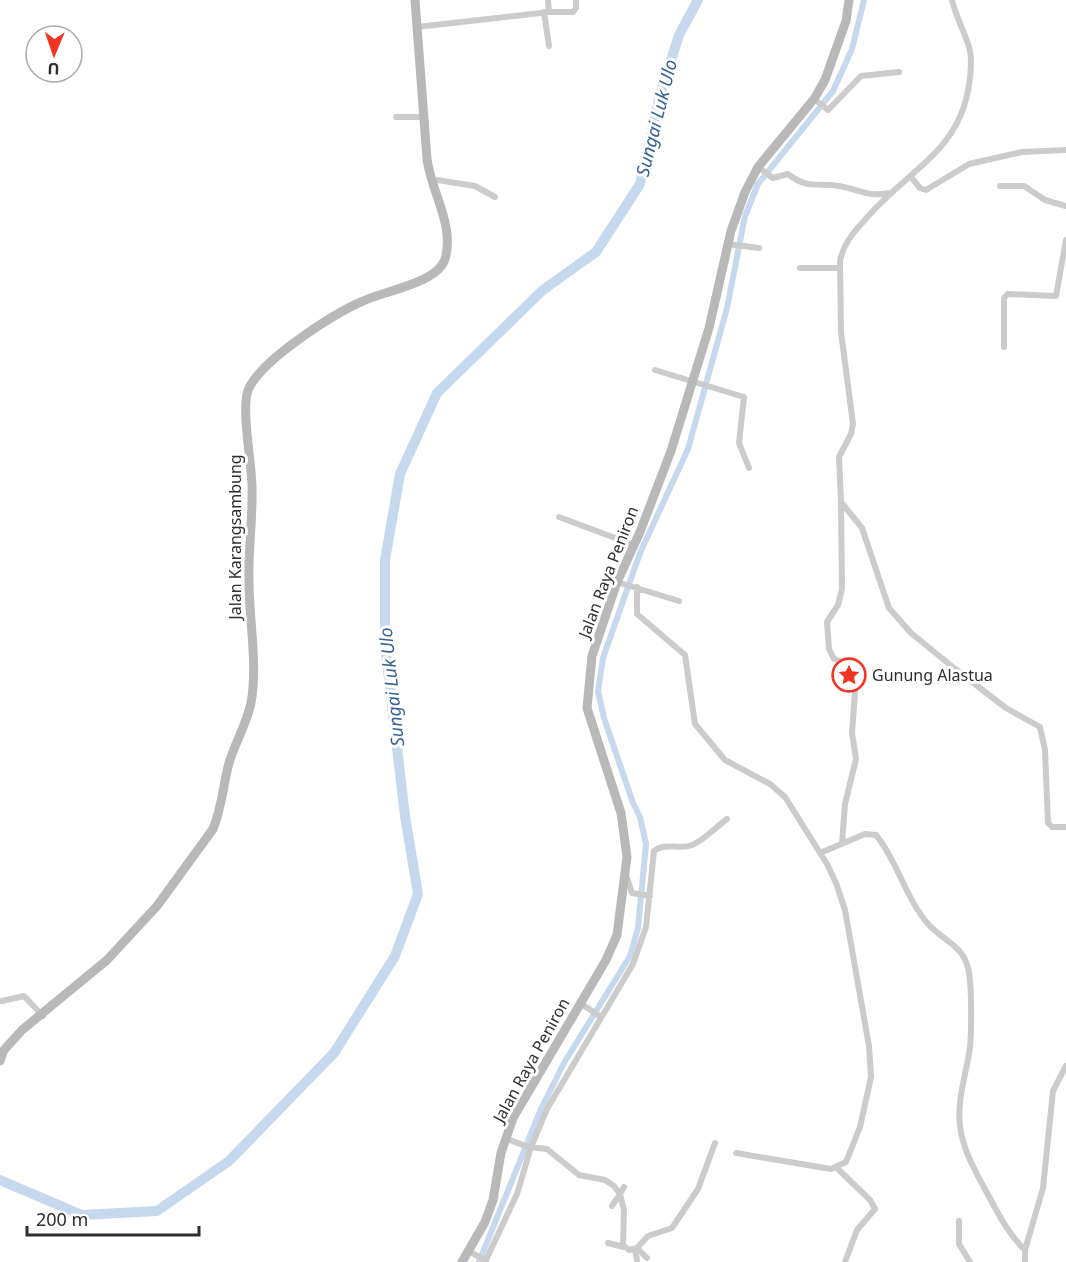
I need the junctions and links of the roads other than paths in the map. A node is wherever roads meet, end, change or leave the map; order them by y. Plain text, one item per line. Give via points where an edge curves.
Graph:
1 (415, 0) edge
2 (548, 0) edge
3 (576, 0) edge
4 (849, 0) edge
5 (952, 0) edge
6 (547, 12) junction
7 (417, 27) junction
8 (549, 46) dead end
9 (898, 72) dead end
10 (816, 101) junction
11 (396, 117) dead end
12 (422, 117) junction
13 (1066, 150) edge
14 (761, 170) junction
15 (910, 177) junction
16 (429, 179) junction
17 (1000, 186) dead end
18 (891, 193) junction
19 (495, 197) dead end
20 (1066, 206) edge
21 (1066, 240) edge
22 (731, 245) junction
23 (759, 248) dead end
24 (800, 268) dead end
25 (840, 268) junction
26 (1004, 347) dead end
27 (655, 370) dead end
28 (697, 383) junction
29 (749, 468) dead end
30 (842, 502) junction
31 (560, 517) dead end
32 (634, 545) junction
33 (622, 583) junction
34 (636, 587) junction
35 (679, 601) dead end
36 (727, 819) dead end
37 (1066, 827) edge
38 (842, 844) junction
39 (820, 853) junction
40 (626, 876) junction
41 (648, 895) junction
42 (2, 1001) dead end
43 (584, 1005) junction
44 (40, 1013) junction
45 (599, 1016) junction
46 (3, 1044) edge
47 (0, 1061) edge
48 (1066, 1066) edge
49 (505, 1138) junction
50 (715, 1143) dead end
51 (530, 1147) junction
52 (736, 1153) dead end
53 (837, 1168) junction
54 (622, 1191) junction
55 (612, 1206) dead end
56 (959, 1221) dead end
57 (608, 1242) dead end
58 (624, 1246) junction
59 (636, 1249) junction
60 (1025, 1250) junction
61 (471, 1252) junction
62 (647, 1258) dead end
63 (637, 1260) dead end
64 (485, 1261) edge
65 (462, 1262) edge
66 (845, 1262) edge
67 (970, 1262) edge
68 (1025, 1262) edge

1 - 7 main road, Jalan Karangsambung
2 - 6 street
3 - 6 street via 573,12
4 - 10 main road, Jalan Raya Peniron via 833,64
5 - 15 street via 971,60 962,112 947,140
6 - 7 street
6 - 8 street
7 - 12 main road, Jalan Karangsambung
9 - 10 street via 863,75 828,110
10 - 14 main road, Jalan Raya Peniron
11 - 12 street
12 - 16 main road, Jalan Karangsambung
13 - 15 street via 1022,152 969,164 926,190
14 - 18 street via 772,178 786,174 807,185 837,185 867,195
14 - 22 main road, Jalan Raya Peniron via 745,192
15 - 18 street
16 - 19 street via 475,186
16 - 44 main road, Jalan Karangsambung via 444,219 447,252 442,267 424,279 361,302 320,326 268,364 249,387 246,408 252,483 249,578 253,687 213,829 157,906 107,960
17 - 20 street via 1024,186 1055,205
18 - 25 street via 851,235
21 - 26 street via 1056,296 1006,295
22 - 23 street
22 - 28 main road, Jalan Raya Peniron
24 - 25 street
25 - 30 street via 841,332 853,424 839,457
27 - 28 street
28 - 29 street via 745,398 739,442
28 - 32 main road, Jalan Raya Peniron
30 - 37 street via 862,528 892,612 954,668 1006,708 1040,727 1045,749 1048,823 1052,827
30 - 38 street via 842,589 827,622 829,649 834,659 852,665 856,678 852,734 855,764 845,804
31 - 32 street
32 - 33 main road, Jalan Raya Peniron
33 - 34 street
33 - 40 main road, Jalan Raya Peniron via 592,656 587,700 593,732 624,828
34 - 35 street
34 - 39 street via 637,614 685,655 697,726 725,760 770,784 785,797
36 - 41 street via 694,844 657,848 652,856
38 - 39 street
38 - 60 street via 868,833 878,836 915,906 930,926 964,957 970,978 971,1029 960,1105 961,1131 968,1156 996,1209
39 - 53 street via 833,873 844,910 869,1046 870,1072 856,1140 848,1160
40 - 41 street via 629,890
40 - 43 main road, Jalan Raya Peniron via 615,941
41 - 45 street via 646,927 639,949
42 - 44 street via 24,996
43 - 45 street
43 - 49 main road, Jalan Raya Peniron via 513,1118
44 - 46 main road, Jalan Karangsambung
45 - 51 street
46 - 47 main road, Jalan Karangsambung
48 - 60 street via 1053,1091 1043,1188
49 - 51 street
49 - 61 main road, Jalan Raya Peniron via 493,1200
50 - 59 street via 698,1189 680,1219 672,1228 648,1236
51 - 54 street via 547,1149 579,1175 605,1180
51 - 64 street via 517,1194
52 - 53 street
53 - 66 street via 875,1209 857,1230
54 - 55 street
54 - 58 street
56 - 67 street via 959,1244
57 - 58 street
58 - 59 street
59 - 62 street
59 - 63 street
60 - 68 street
61 - 64 street
61 - 65 main road, Jalan Raya Peniron

